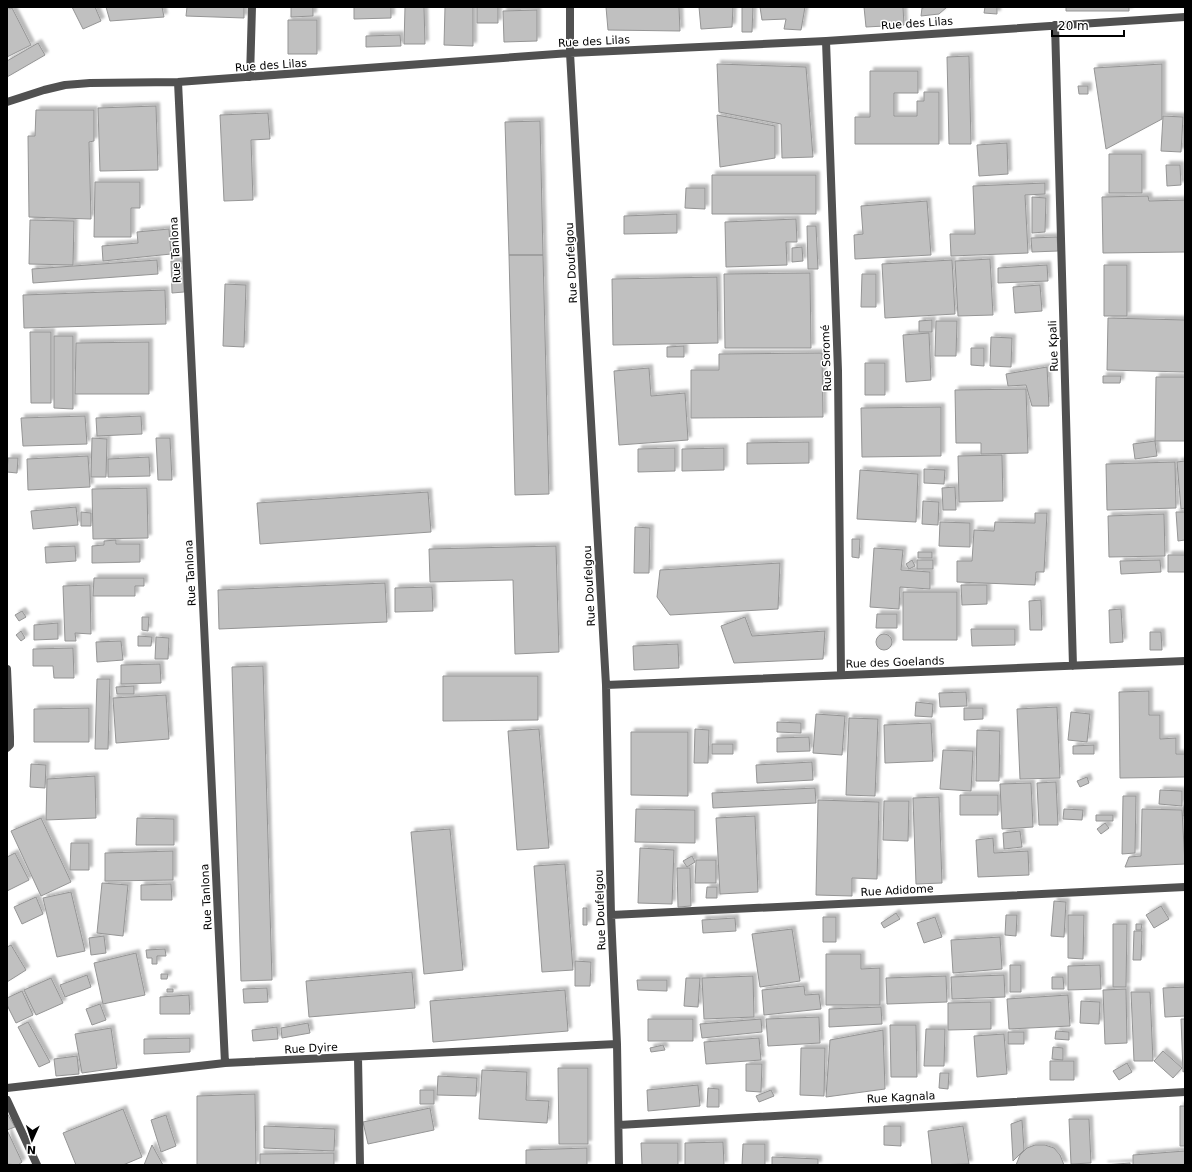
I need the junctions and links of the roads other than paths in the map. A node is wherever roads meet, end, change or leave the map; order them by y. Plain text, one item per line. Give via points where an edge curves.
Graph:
1 (252, 7) edge
2 (570, 7) edge
3 (1185, 17) edge
4 (1055, 24) junction
5 (826, 41) junction
6 (570, 53) junction
7 (250, 78) junction
8 (178, 82) junction
9 (7, 102) edge
10 (1185, 661) edge
11 (1073, 666) junction
12 (7, 669) edge
13 (841, 675) junction
14 (606, 685) junction
15 (7, 748) edge
16 (1185, 887) edge
17 (611, 915) junction
18 (617, 1044) junction
19 (358, 1057) junction
20 (225, 1063) junction
21 (7, 1088) edge
22 (1185, 1092) edge
23 (7, 1100) edge
24 (619, 1125) junction
25 (37, 1165) edge
26 (360, 1165) edge
27 (619, 1165) edge

1 - 7 street
2 - 6 street, Rue Doufelgou
3 - 4 street, Rue des Lilas
4 - 5 street, Rue des Lilas
4 - 11 street, Rue Kpali
5 - 6 street, Rue des Lilas
5 - 13 street, Rue Soromé via 838,371
6 - 7 street, Rue des Lilas
6 - 14 street, Rue Doufelgou
7 - 8 street, Rue des Lilas
8 - 9 street, Rue des Lilas via 65,85
8 - 20 street, Rue Tanlona
10 - 11 street, Rue des Goelands
11 - 13 street, Rue des Goelands
12 - 15 street via 10,737 10,745
13 - 14 street, Rue des Goelands
14 - 17 street, Rue Doufelgou
16 - 17 street, Rue Adidome
17 - 18 street, Rue Doufelgou
18 - 19 street, Rue Dyire
18 - 24 street, Rue Doufelgou
19 - 20 street, Rue Dyire
19 - 26 street
20 - 21 street, Rue Dyire
22 - 24 street, Rue Kagnala
23 - 25 street
24 - 27 street, Rue Doufelgou

